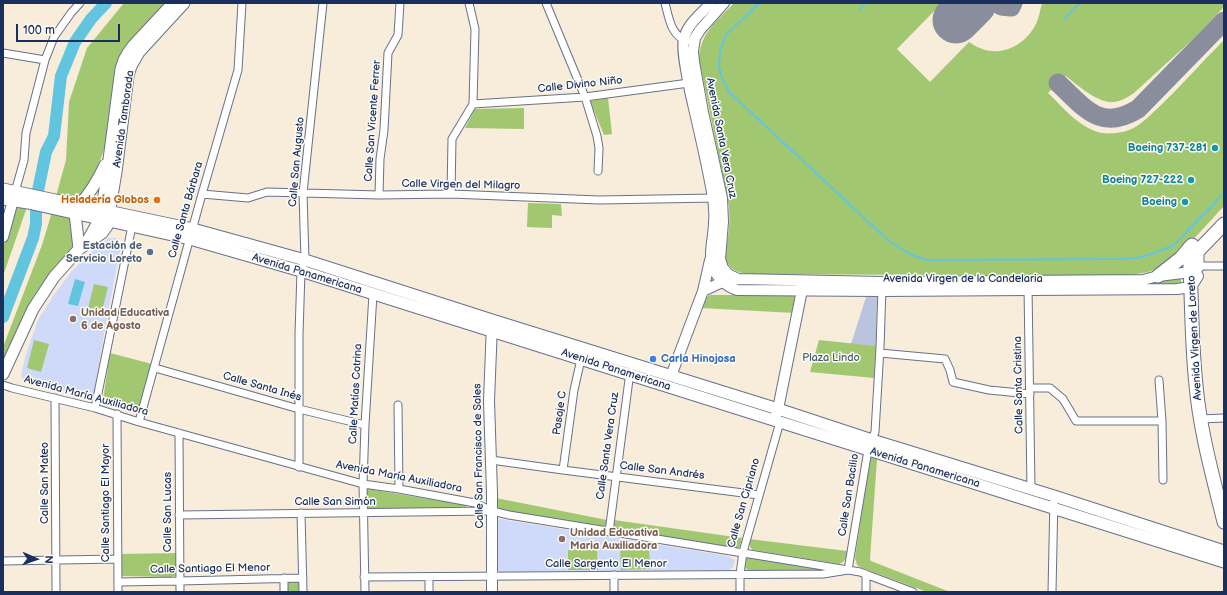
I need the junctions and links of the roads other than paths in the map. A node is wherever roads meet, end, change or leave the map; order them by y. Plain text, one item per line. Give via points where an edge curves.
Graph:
1 (80, 3) edge
2 (173, 3) edge
3 (184, 3) edge
4 (242, 3) edge
5 (322, 3) edge
6 (400, 3) edge
7 (469, 3) edge
8 (546, 3) edge
9 (665, 3) edge
10 (711, 3) edge
11 (724, 3) edge
12 (684, 40) junction
13 (694, 42) junction
14 (3, 53) edge
15 (45, 60) junction
16 (689, 83) junction
17 (585, 97) junction
18 (473, 104) junction
19 (110, 153) junction
20 (598, 171) dead end
21 (3, 189) edge
22 (303, 193) junction
23 (202, 194) junction
24 (379, 194) junction
25 (451, 194) junction
26 (10, 197) edge
27 (717, 198) junction
28 (77, 209) junction
29 (1224, 212) edge
30 (105, 215) junction
31 (1224, 224) edge
32 (132, 226) junction
33 (191, 234) junction
34 (3, 237) edge
35 (83, 247) junction
36 (1194, 249) junction
37 (711, 258) junction
38 (305, 260) junction
39 (1224, 266) edge
40 (301, 271) junction
41 (1195, 271) junction
42 (1158, 276) junction
43 (738, 280) junction
44 (724, 282) junction
45 (802, 285) junction
46 (882, 286) junction
47 (1028, 286) junction
48 (1191, 288) junction
49 (703, 291) junction
50 (373, 294) junction
51 (491, 325) junction
52 (880, 353) junction
53 (581, 359) junction
54 (631, 363) junction
55 (155, 368) junction
56 (3, 374) edge
57 (630, 374) junction
58 (672, 376) junction
59 (1159, 380) dead end
60 (3, 385) edge
61 (1030, 391) junction
62 (55, 398) junction
63 (398, 405) dead end
64 (95, 408) junction
65 (299, 409) junction
66 (778, 409) junction
67 (117, 414) junction
68 (1205, 418) junction
69 (1224, 418) edge
70 (777, 421) junction
71 (1162, 421) junction
72 (139, 422) junction
73 (365, 425) junction
74 (179, 433) junction
75 (870, 445) junction
76 (491, 460) junction
77 (299, 467) junction
78 (563, 470) junction
79 (616, 476) junction
80 (1163, 480) dead end
81 (363, 484) junction
82 (1224, 486) edge
83 (399, 489) junction
84 (1031, 489) junction
85 (759, 494) junction
86 (1054, 496) junction
87 (1054, 508) junction
88 (492, 511) junction
89 (364, 512) junction
90 (301, 513) junction
91 (179, 514) junction
92 (1224, 522) edge
93 (609, 532) junction
94 (1224, 551) edge
95 (742, 552) junction
96 (118, 559) junction
97 (56, 560) junction
98 (3, 561) edge
99 (1224, 562) edge
100 (848, 570) junction
101 (740, 574) junction
102 (866, 574) junction
103 (614, 575) junction
104 (492, 576) junction
105 (364, 577) junction
106 (428, 577) junction
107 (284, 578) junction
108 (303, 578) junction
109 (179, 581) junction
110 (118, 582) junction
111 (56, 592) edge
112 (118, 592) edge
113 (180, 592) edge
114 (284, 592) edge
115 (303, 592) edge
116 (365, 592) edge
117 (429, 592) edge
118 (492, 592) edge
119 (614, 592) edge
120 (740, 592) edge
121 (866, 592) edge
122 (913, 592) edge
123 (1052, 592) edge

1 - 15 street via 54,37
2 - 19 main road, Avenida Tamborada via 133,46 124,60
3 - 30 main road, Avenida Tamborada via 140,52 131,66 116,172
4 - 23 street, Calle Santa Bárbara via 238,70
5 - 22 street, Calle San Augusto
6 - 24 street, Calle San Vicente Ferrer via 398,35 388,53
7 - 18 street via 475,29
8 - 17 street
9 - 12 street via 671,25 679,38
10 - 12 main road, Avenida Santa Vera Cruz via 691,23
11 - 13 main road, Avenida Santa Vera Cruz via 705,23
12 - 13 street
12 - 16 main road, Avenida Santa Vera Cruz
13 - 27 main road, Avenida Santa Vera Cruz via 694,62
14 - 15 street
15 - 26 street via 26,133 24,160
16 - 17 street, Calle Divino Niño
16 - 27 main road, Avenida Santa Vera Cruz
17 - 18 street, Calle Divino Niño
17 - 20 street via 597,136
18 - 25 street via 452,139
19 - 28 main road via 96,184
19 - 30 main road, Avenida Tamborada
21 - 26 main road, Avenida Panamericana
22 - 23 street, Calle Virgen del Milagro via 267,192 248,198
22 - 24 street, Calle Virgen del Milagro
22 - 38 street, Calle San Augusto
23 - 33 street, Calle Santa Bárbara
24 - 25 street, Calle Virgen del Milagro
25 - 27 street, Calle Virgen del Milagro via 599,200
26 - 28 main road, Avenida Panamericana
26 - 34 main road
27 - 37 main road, Avenida Santa Vera Cruz
27 - 43 main road, Avenida Santa Vera Cruz via 723,222 720,259 728,274
28 - 30 main road, Avenida Panamericana
28 - 35 main road
29 - 36 highway
30 - 32 main road, Avenida Panamericana
30 - 33 main road, Avenida Panamericana
30 - 35 main road, Avenida Tamborada
31 - 36 highway
32 - 33 main road, Avenida Panamericana
32 - 64 street
33 - 38 main road, Avenida Panamericana
33 - 40 main road, Avenida Panamericana
33 - 55 street, Calle Santa Bárbara
35 - 56 main road, Avenida Tamborada via 44,291
36 - 41 highway, Avenida Virgen de Loreto via 1197,252
36 - 42 highway
37 - 44 main road via 714,268
37 - 49 main road
38 - 40 street, Calle San Augusto
38 - 51 main road, Avenida Panamericana
39 - 41 street
40 - 50 main road, Avenida Panamericana
40 - 65 street, Calle San Augusto
41 - 42 main road, Avenida Virgen de la Candelaria
41 - 48 highway, Avenida Virgen de Loreto
41 - 68 highway, Avenida Virgen de Loreto
42 - 47 main road, Avenida Virgen de la Candelaria via 1143,280
43 - 44 main road, Avenida Virgen de la Candelaria
43 - 45 main road, Avenida Virgen de la Candelaria
44 - 45 main road, Avenida Virgen de la Candelaria via 737,290
44 - 49 main road, Avenida Virgen de la Candelaria
45 - 46 main road, Avenida Virgen de la Candelaria
45 - 66 main road, Calle San Cipriano
46 - 47 main road, Avenida Virgen de la Candelaria
46 - 52 street, Calle San Bacilio
47 - 48 main road, Avenida Virgen de la Candelaria
47 - 61 street, Calle Santa Cristina
48 - 68 highway, Avenida Virgen de Loreto via 1196,384
49 - 58 main road
50 - 51 main road, Avenida Panamericana
50 - 73 street, Calle Matías Cotrina
51 - 53 main road, Avenida Panamericana
51 - 54 main road, Avenida Panamericana
51 - 76 main road, Calle San Francisco de Sales
52 - 61 street via 945,360 953,382 989,390
52 - 75 street, Calle San Bacilio via 875,432
53 - 57 main road, Avenida Panamericana
53 - 78 street, Pasaje C
54 - 57 street, Calle Santa Vera Cruz
54 - 58 main road, Avenida Panamericana
55 - 65 street, Calle Santa Inés
55 - 72 street, Calle Santa Bárbara
57 - 70 main road, Avenida Panamericana
57 - 79 street, Calle Santa Vera Cruz
58 - 66 main road, Avenida Panamericana
59 - 71 street
60 - 62 street, Avenida María Auxiliadora
61 - 71 street via 1050,388 1063,399 1076,421
61 - 84 street, Calle Santa Cristina
62 - 64 street, Avenida María Auxiliadora
62 - 97 street, Calle San Mateo
63 - 83 street
64 - 67 street, Avenida María Auxiliadora
65 - 73 street, Calle Santa Inés
65 - 77 street, Calle San Augusto
66 - 70 main road, Calle San Cipriano
66 - 75 main road, Avenida Panamericana
67 - 72 street, Avenida María Auxiliadora
67 - 96 street, Calle Santiago El Mayor
68 - 69 street
68 - 82 highway, Avenida Virgen de Loreto
68 - 92 highway, Avenida Virgen de Loreto via 1208,453
70 - 75 main road, Avenida Panamericana
70 - 85 street, Calle San Cipriano
71 - 80 street
72 - 74 street, Avenida María Auxiliadora
73 - 81 street, Calle Matías Cotrina
74 - 77 street, Avenida María Auxiliadora
74 - 91 street, Calle San Lucas
75 - 84 main road, Avenida Panamericana
75 - 87 main road, Avenida Panamericana
75 - 100 street, Calle San Bacilio
76 - 78 street, Calle San Andrés
76 - 88 main road, Calle San Francisco de Sales
77 - 81 street, Avenida María Auxiliadora
78 - 79 street, Calle San Andrés
79 - 85 street, Calle San Andrés
79 - 93 street, Calle Santa Vera Cruz
81 - 83 street, Avenida María Auxiliadora
81 - 89 street, Calle Matías Cotrina
83 - 88 street, Avenida María Auxiliadora via 475,503
84 - 86 main road, Avenida Panamericana
85 - 95 street, Calle San Cipriano
86 - 87 street
86 - 94 main road, Avenida Panamericana
87 - 99 main road, Avenida Panamericana
87 - 123 street
88 - 89 street, Calle San Simón
88 - 93 street, Avenida María Auxiliadora
88 - 104 main road, Calle San Francisco de Sales
89 - 90 street, Calle San Simón
89 - 105 street, Calle Matías Cotrina
90 - 91 street, Calle San Simón
90 - 108 street
91 - 109 street, Calle San Lucas
93 - 95 street, Avenida María Auxiliadora
95 - 100 street, Avenida María Auxiliadora
95 - 101 street, Calle San Cipriano
96 - 97 street
96 - 110 street, Calle Santiago El Mayor
97 - 98 street
97 - 111 street, Calle San Mateo
100 - 101 street, Calle Sargento El Menor via 822,574
100 - 102 street, Avenida María Auxiliadora
101 - 103 street, Calle Sargento El Menor
101 - 120 street, Calle San Cipriano
102 - 121 street
102 - 122 street, Avenida María Auxiliadora
103 - 104 street, Calle Sargento El Menor
103 - 119 street
104 - 106 street, Calle Sargento El Menor
104 - 118 main road, Calle San Francisco de Sales
105 - 106 street, Calle Sargento El Menor
105 - 116 street, Calle Matías Cotrina
106 - 117 street
107 - 108 street, Calle Santiago El Menor
107 - 109 street, Calle Santiago El Menor
107 - 114 street
108 - 115 street
109 - 110 street, Calle Santiago El Menor
109 - 113 street, Calle San Lucas
110 - 112 street, Calle Santiago El Mayor

